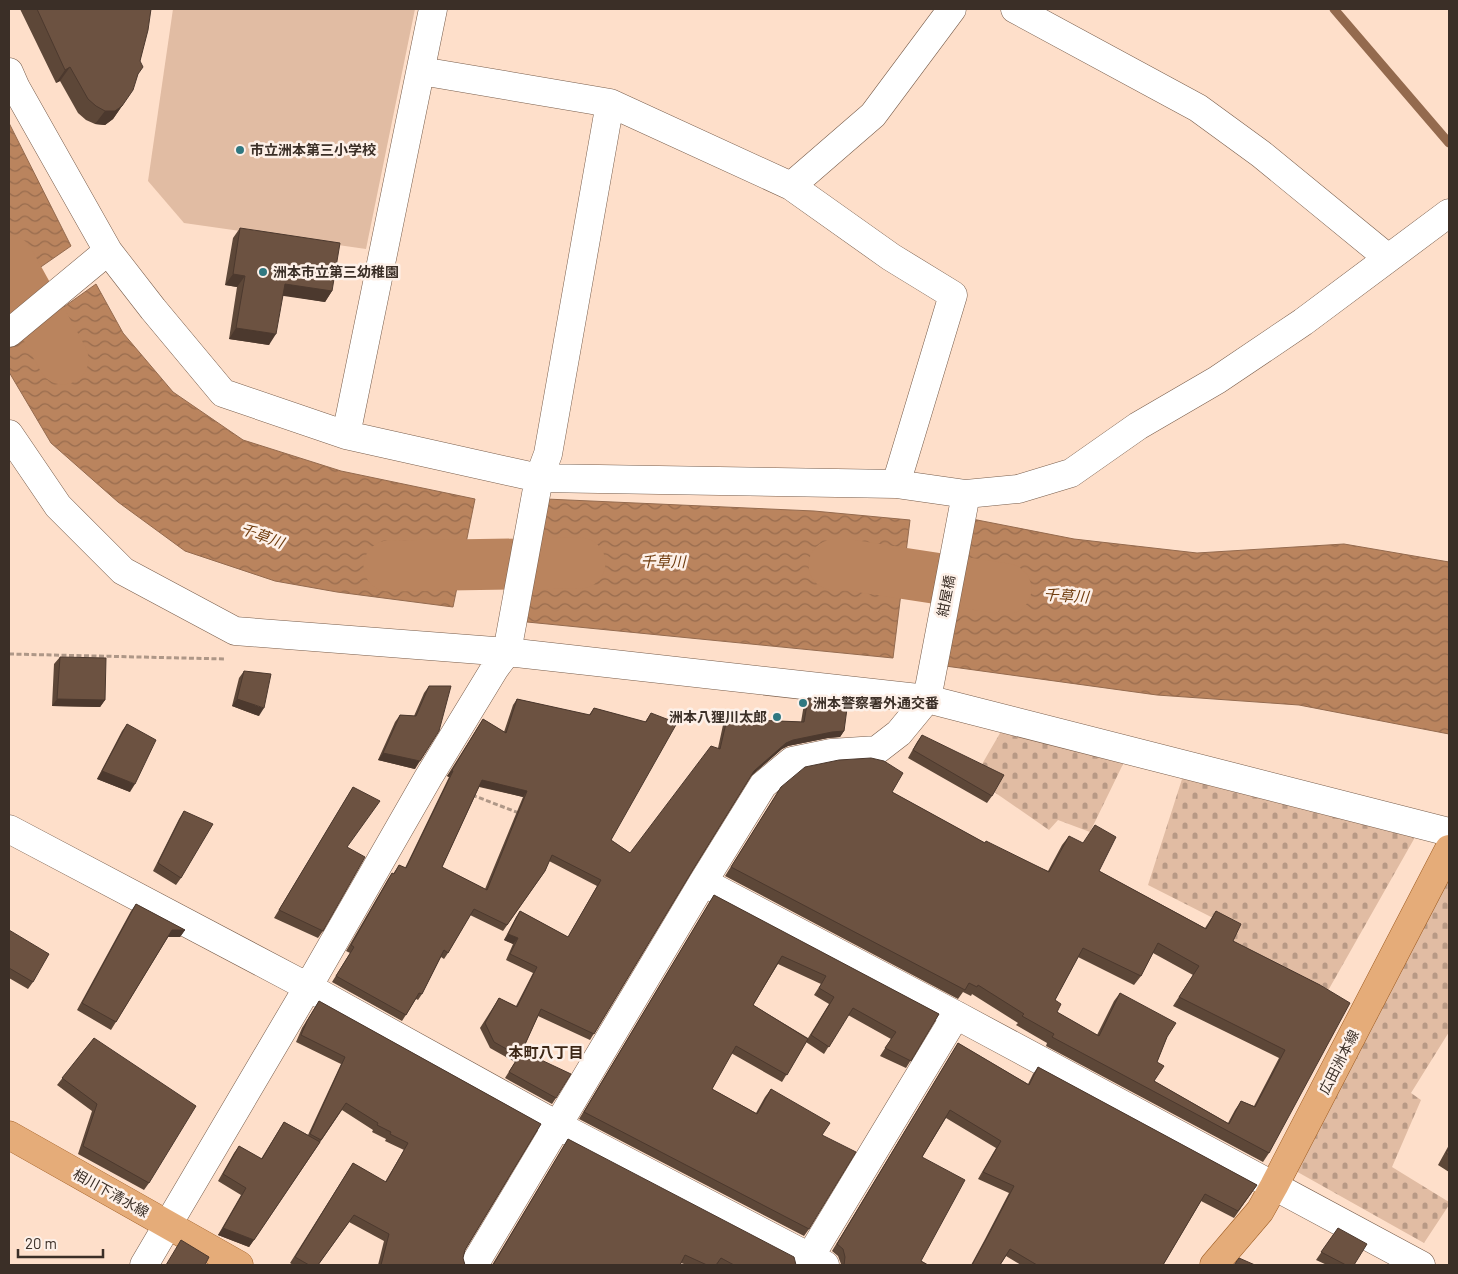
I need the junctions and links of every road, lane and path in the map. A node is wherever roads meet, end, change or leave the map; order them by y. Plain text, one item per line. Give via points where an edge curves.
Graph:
1 (433, 9) edge
2 (952, 9) edge
3 (1015, 9) edge
4 (421, 71) junction
5 (9, 72) edge
6 (610, 103) junction
7 (791, 186) junction
8 (1449, 213) edge
9 (108, 251) junction
10 (1388, 258) junction
11 (9, 333) edge
12 (9, 434) edge
13 (346, 435) junction
14 (539, 478) junction
15 (896, 484) junction
16 (966, 494) junction
17 (506, 652) junction
18 (927, 699) junction
19 (428, 778) junction
20 (519, 813) edge
21 (9, 829) edge
22 (1449, 832) edge
23 (1449, 849) edge
24 (702, 882) junction
25 (308, 987) junction
26 (956, 1015) junction
27 (557, 1125) junction
28 (9, 1135) edge
29 (1274, 1186) junction
30 (168, 1225) junction
31 (813, 1262) edge
32 (144, 1265) edge
33 (239, 1265) edge
34 (474, 1265) edge
35 (1214, 1265) edge
36 (1421, 1265) edge

1 - 4 street
2 - 7 street via 873,115
3 - 10 street via 1198,108 1261,154
4 - 6 street
4 - 13 street
5 - 9 street
6 - 7 street
6 - 14 street via 548,454
7 - 15 street via 892,257 953,295
8 - 10 street
9 - 11 street
9 - 13 street via 224,393
10 - 16 street via 1303,322 1217,380 1138,426 1071,473 1018,489
12 - 17 street via 58,506 123,571 235,631
13 - 14 street
14 - 15 street
14 - 17 street
15 - 16 street
16 - 18 street, 紺屋橋
17 - 18 street
17 - 19 street
18 - 22 street
18 - 24 street via 900,732 877,750 831,753 792,762 763,785
19 - 20 path
19 - 25 street
21 - 25 street
23 - 29 main road, 広田洲本線
24 - 26 street
24 - 27 street
25 - 27 street
25 - 30 street
26 - 29 street
26 - 31 street
27 - 31 street
27 - 34 street
28 - 30 main road, 相川下清水線
29 - 35 main road, 広田洲本線 via 1260,1211
29 - 36 street
30 - 32 street
30 - 33 main road, 相川下清水線

